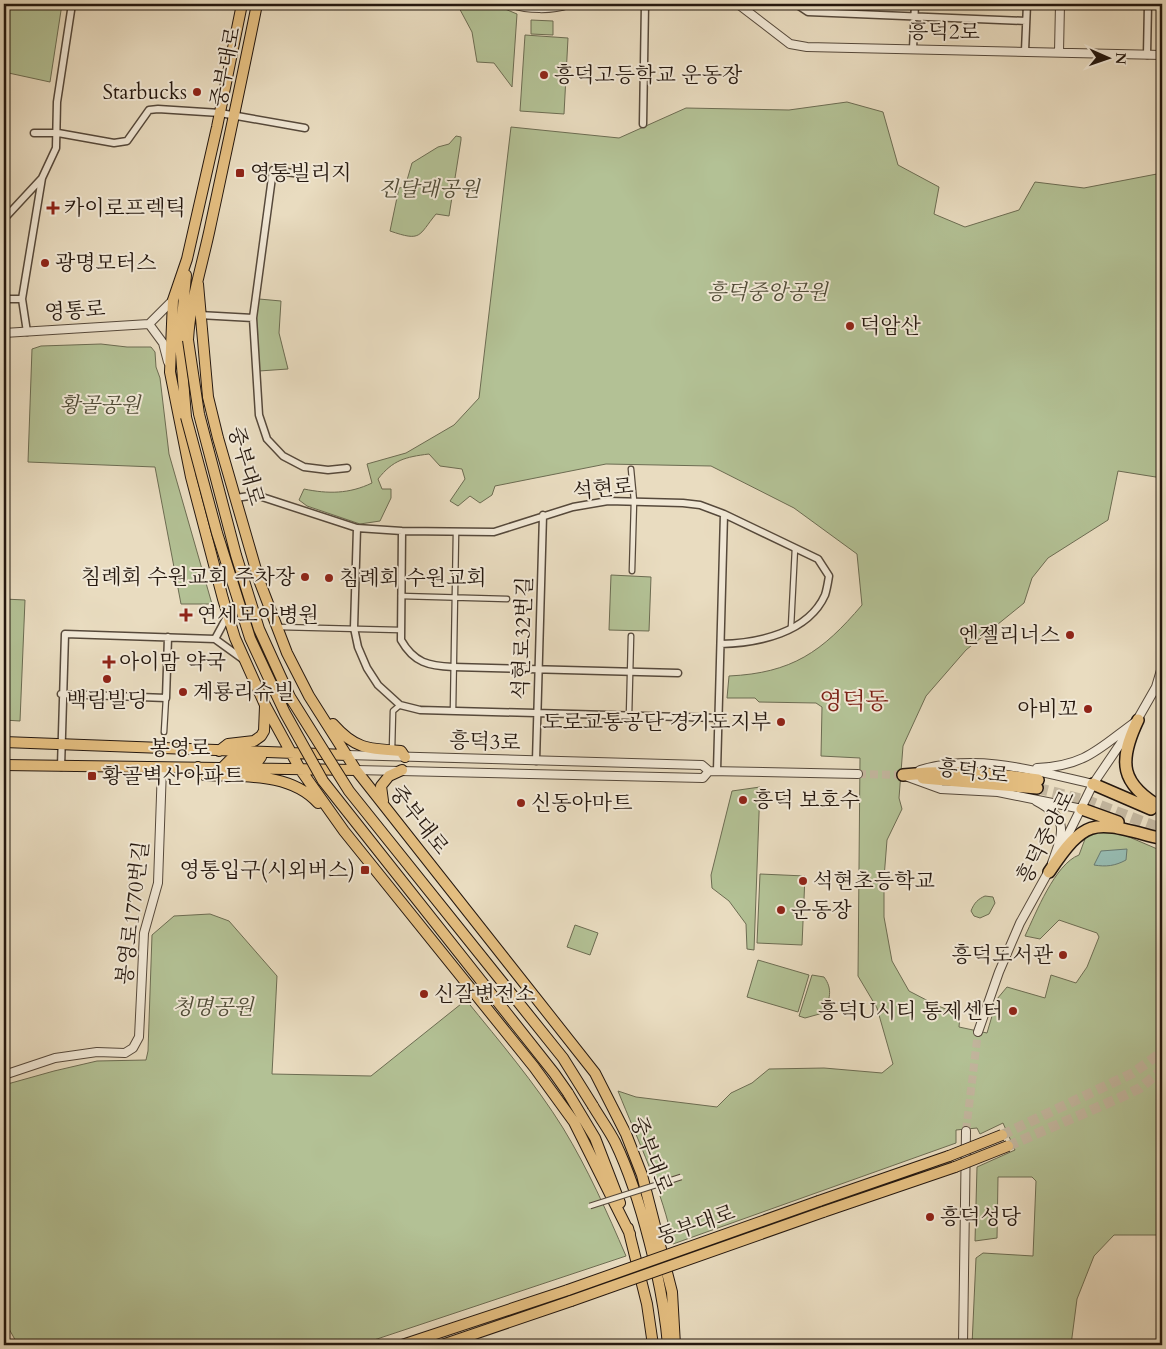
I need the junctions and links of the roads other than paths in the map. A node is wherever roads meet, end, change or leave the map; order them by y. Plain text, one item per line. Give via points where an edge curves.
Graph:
1 (72, 4) edge
2 (242, 4) edge
3 (257, 4) edge
4 (512, 4) edge
5 (568, 4) edge
6 (645, 4) edge
7 (738, 4) edge
8 (796, 4) edge
9 (915, 4) edge
10 (1027, 4) edge
11 (1060, 4) edge
12 (1148, 4) edge
13 (914, 16) junction
14 (1026, 21) junction
15 (913, 49) junction
16 (1025, 51) junction
17 (1059, 52) junction
18 (1147, 55) junction
19 (1162, 56) edge
20 (226, 79) junction
21 (242, 82) junction
22 (220, 114) junction
23 (236, 116) junction
24 (643, 124) dead end
25 (306, 128) dead end
26 (58, 133) junction
27 (34, 134) dead end
28 (208, 166) junction
29 (223, 169) junction
30 (300, 174) dead end
31 (42, 178) junction
32 (4, 219) edge
33 (187, 259) junction
34 (198, 284) junction
35 (22, 298) junction
36 (4, 299) edge
37 (173, 300) junction
38 (199, 315) junction
39 (253, 318) junction
40 (149, 324) junction
41 (27, 332) junction
42 (4, 333) edge
43 (170, 372) junction
44 (347, 468) dead end
45 (631, 469) dead end
46 (236, 498) junction
47 (634, 502) junction
48 (724, 514) junction
49 (543, 515) junction
50 (357, 528) junction
51 (402, 531) junction
52 (456, 532) junction
53 (795, 548) junction
54 (632, 571) dead end
55 (401, 596) junction
56 (454, 598) junction
57 (507, 599) dead end
58 (228, 615) junction
59 (277, 627) junction
60 (792, 627) junction
61 (354, 628) junction
62 (400, 630) junction
63 (632, 636) dead end
64 (168, 637) junction
65 (215, 639) junction
66 (721, 644) junction
67 (245, 661) junction
68 (453, 667) junction
69 (1162, 667) edge
70 (539, 669) junction
71 (631, 672) junction
72 (678, 673) dead end
73 (62, 694) junction
74 (166, 698) junction
75 (311, 698) junction
76 (265, 704) junction
77 (400, 705) junction
78 (453, 711) junction
79 (538, 714) junction
80 (629, 716) junction
81 (719, 718) junction
82 (1138, 720) junction
83 (164, 732) dead end
84 (4, 742) edge
85 (60, 744) junction
86 (218, 751) junction
87 (392, 751) junction
88 (259, 753) junction
89 (292, 754) junction
90 (347, 755) junction
91 (405, 757) junction
92 (536, 762) junction
93 (4, 765) edge
94 (60, 767) junction
95 (162, 767) junction
96 (198, 767) junction
97 (223, 767) junction
98 (1013, 767) junction
99 (300, 769) junction
100 (356, 770) junction
101 (402, 770) junction
102 (713, 771) junction
103 (858, 774) tunnel mouth
104 (903, 775) junction
105 (1038, 784) tunnel mouth
106 (1092, 784) junction
107 (1027, 797) junction
108 (386, 807) junction
109 (1162, 808) edge
110 (1082, 809) junction
111 (1162, 813) edge
112 (344, 831) junction
113 (1160, 838) edge
114 (1049, 872) junction
115 (978, 1032) tunnel mouth
116 (4, 1075) edge
117 (966, 1131) tunnel mouth
118 (1002, 1135) tunnel mouth
119 (1008, 1146) tunnel mouth
120 (681, 1177) dead end
121 (590, 1206) dead end
122 (630, 1234) junction
123 (402, 1345) edge
124 (442, 1345) edge
125 (653, 1345) edge
126 (668, 1345) edge
127 (675, 1345) edge
128 (963, 1345) edge

1 - 26 street via 57,102
2 - 20 main road, 중부대로
3 - 21 main road, 중부대로
4 - 5 street via 548,7
6 - 24 street
7 - 15 street, 흥덕2로 via 790,44
8 - 13 street via 808,12
9 - 13 street
10 - 14 street
11 - 17 street
12 - 18 street
13 - 14 street
13 - 15 street
14 - 16 street
15 - 16 street, 흥덕2로
16 - 17 street, 흥덕2로
17 - 18 street, 흥덕2로
18 - 19 street, 흥덕2로
20 - 21 main road
20 - 22 main road, 중부대로
21 - 23 main road, 중부대로
22 - 23 street
22 - 26 street via 149,110 127,141 114,143
22 - 28 main road, 중부대로
23 - 25 street
23 - 29 main road, 중부대로
26 - 27 street
26 - 31 street via 56,148
28 - 29 main road
28 - 33 main road, 중부대로
29 - 34 main road, 중부대로
30 - 39 street via 273,170
31 - 32 street
31 - 35 street
33 - 37 main road, 중부대로
33 - 122 main road, 중부대로, bridge via 180,341 186,417 216,533 250,638 285,713 323,780 568,1093 595,1138 613,1180
34 - 38 main road, 중부대로
34 - 126 main road, 중부대로, bridge via 189,312 188,340 199,414 259,629 290,698 349,791 564,1058 615,1142 633,1186 662,1300
35 - 36 street
35 - 41 street
37 - 40 street
37 - 43 main road, 중부대로
38 - 39 street
38 - 46 main road, 중부대로 via 208,397
39 - 44 street via 259,415 267,439 283,456 304,467
40 - 41 street, 영통로
40 - 43 street via 163,343
41 - 42 street, 영통로
43 - 58 main road, 중부대로 via 208,548
45 - 47 street
46 - 50 street, 석현로 via 256,495
46 - 59 main road, 중부대로 via 259,580
47 - 48 street, 석현로 via 700,505
47 - 49 street, 석현로 via 608,501
47 - 54 street
48 - 53 street, 석현로
48 - 66 street
49 - 52 street, 석현로 via 501,531
49 - 70 street, 석현로32번길
50 - 51 street, 석현로
50 - 61 street
51 - 52 street, 석현로
51 - 55 street
52 - 56 street
53 - 60 street
53 - 60 street, 석현로 via 818,558 829,576 824,595 808,616
55 - 56 street
55 - 62 street
56 - 57 street
56 - 68 street
58 - 65 street
58 - 67 main road, 중부대로
59 - 61 street
59 - 75 main road, 중부대로
60 - 66 street, 석현로 via 758,641
61 - 62 street
61 - 77 street via 367,668 378,685
62 - 68 street via 401,640 415,659 430,666
63 - 71 street
64 - 65 street
64 - 73 street via 65,634
64 - 74 street
65 - 67 street
66 - 81 street
67 - 76 main road, 중부대로
68 - 70 street
68 - 78 street
69 - 82 street, 흥덕중앙로 via 1156,687
70 - 71 street
70 - 79 street, 석현로32번길
71 - 72 street
71 - 80 street
73 - 74 street
73 - 85 street
74 - 83 street
75 - 87 main road via 346,738 360,747
75 - 90 main road, 중부대로
76 - 86 main road via 262,736 254,741 228,744
76 - 89 main road, 중부대로
77 - 78 street via 420,710
77 - 87 street via 393,711
78 - 79 street
79 - 80 street
79 - 92 street, 석현로32번길
80 - 81 street
81 - 102 street
82 - 98 street via 1097,752 1077,763 1054,768
82 - 106 street, 흥덕중앙로
82 - 109 highway via 1127,743 1125,768 1144,797
84 - 85 main road, 봉영로
85 - 86 main road, 봉영로
85 - 94 street
86 - 88 main road, 봉영로
87 - 91 main road via 401,751
88 - 89 main road, 봉영로
88 - 97 main road via 258,761 230,760
89 - 90 main road, 봉영로
89 - 99 main road, 중부대로
90 - 91 street, 흥덕3로
90 - 100 main road, 중부대로
91 - 92 street, 흥덕3로
92 - 102 street, 흥덕3로 via 702,765
93 - 94 main road, 봉영로
94 - 95 main road, 봉영로
95 - 96 main road, 봉영로
95 - 116 street, 봉영로1770번길 via 158,882 144,933 138,1037 133,1048 125,1053 97,1052 55,1058
96 - 97 main road, 봉영로
96 - 112 main road via 204,775 276,780 298,786 311,795
97 - 99 main road, 봉영로
98 - 104 street, 흥덕3로 via 945,763
98 - 106 street, 흥덕3로
99 - 100 main road, 봉영로
99 - 112 main road, 중부대로
100 - 101 street, 흥덕3로
100 - 108 main road, 중부대로
101 - 102 street, 흥덕3로 via 703,778
101 - 108 main road via 389,776 381,786
102 - 103 street, 흥덕3로
104 - 105 highway
104 - 107 street, 흥덕3로 via 941,789
106 - 110 street, 흥덕중앙로
106 - 111 highway
107 - 110 street, 흥덕3로
107 - 114 street via 1050,809 1060,823 1062,834
108 - 127 main road, 중부대로 via 595,1073 626,1134 642,1175 672,1292
110 - 113 highway
110 - 114 street, 흥덕중앙로
112 - 122 main road, 중부대로 via 534,1067 574,1122
113 - 114 highway via 1108,825 1088,828 1068,844
114 - 115 street, 흥덕중앙로 via 1020,923
117 - 128 street
118 - 123 main road, 동부대로, bridge via 568,1290
119 - 124 main road, 동부대로, bridge
120 - 121 street, bridge
122 - 125 main road, 중부대로

